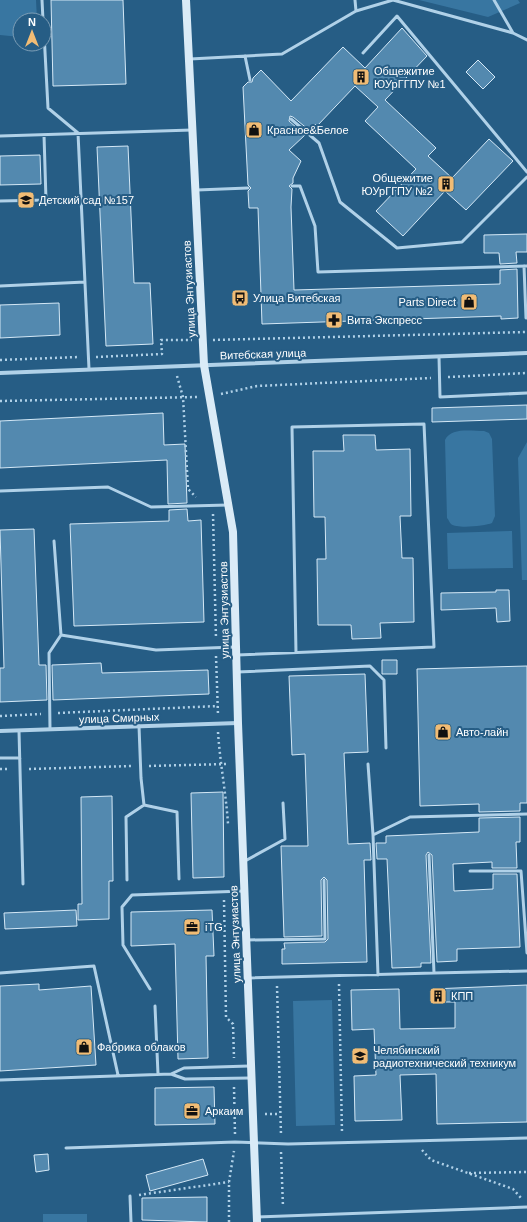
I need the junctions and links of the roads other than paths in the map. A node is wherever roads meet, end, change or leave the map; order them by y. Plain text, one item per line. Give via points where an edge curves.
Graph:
1 (42, 0) edge
2 (186, 0) edge
3 (355, 0) edge
4 (494, 0) edge
5 (356, 11) junction
6 (43, 12) edge
7 (513, 33) junction
8 (527, 40) edge
9 (45, 52) edge
10 (363, 53) dead end
11 (245, 56) junction
12 (189, 59) junction
13 (250, 80) dead end
14 (291, 119) dead end
15 (192, 130) junction
16 (78, 133) junction
17 (44, 135) junction
18 (0, 136) edge
19 (527, 172) edge
20 (527, 177) edge
21 (292, 186) dead end
22 (248, 188) dead end
23 (195, 190) junction
24 (0, 201) edge
25 (526, 266) edge
26 (85, 282) junction
27 (0, 286) edge
28 (526, 318) dead end
29 (527, 353) edge
30 (439, 357) junction
31 (204, 365) junction
32 (89, 369) junction
33 (0, 373) edge
34 (527, 393) edge
35 (0, 490) edge
36 (229, 504) junction
37 (54, 542) dead end
38 (61, 635) junction
39 (236, 651) junction
40 (296, 653) junction
41 (237, 672) junction
42 (238, 723) junction
43 (139, 726) junction
44 (50, 729) junction
45 (0, 731) edge
46 (19, 731) junction
47 (386, 748) dead end
48 (0, 758) edge
49 (20, 758) junction
50 (368, 764) dead end
51 (283, 803) dead end
52 (144, 805) junction
53 (527, 814) edge
54 (373, 834) junction
55 (429, 855) dead end
56 (244, 862) junction
57 (470, 871) dead end
58 (179, 879) dead end
59 (126, 880) dead end
60 (324, 880) dead end
61 (23, 884) dead end
62 (244, 891) junction
63 (246, 940) junction
64 (527, 953) edge
65 (527, 971) edge
66 (0, 973) edge
67 (434, 973) junction
68 (378, 975) junction
69 (248, 978) junction
70 (150, 989) dead end
71 (155, 1006) dead end
72 (251, 1066) junction
73 (158, 1074) junction
74 (171, 1074) junction
75 (118, 1075) junction
76 (252, 1078) junction
77 (0, 1080) edge
78 (527, 1138) edge
79 (254, 1143) junction
80 (66, 1148) dead end
81 (130, 1196) dead end
82 (527, 1207) edge
83 (257, 1220) edge
84 (130, 1222) edge

1 - 6 lane
2 - 12 main road, улица Энтузиастов
3 - 5 lane
4 - 7 lane
5 - 7 lane via 393,0
5 - 11 lane via 282,54
7 - 8 lane
9 - 16 lane via 48,108
10 - 19 lane via 397,16
11 - 12 lane
11 - 13 lane
12 - 15 main road, улица Энтузиастов
14 - 20 lane via 319,143 340,202 397,248 462,242
15 - 16 lane
15 - 23 main road, улица Энтузиастов
16 - 17 lane
16 - 26 lane
17 - 18 lane
17 - 24 lane via 46,200
21 - 25 lane via 300,186 315,226 318,272
22 - 23 lane
23 - 31 main road, улица Энтузиастов
25 - 28 lane
26 - 27 lane
26 - 32 lane
29 - 30 street, Витебская улица
30 - 31 street, Витебская улица
30 - 34 lane via 440,397
31 - 32 street, Витебская улица
31 - 36 main road, улица Энтузиастов
32 - 33 street, Витебская улица
35 - 36 lane via 108,487 151,507
36 - 39 main road, улица Энтузиастов via 234,532
37 - 38 lane
38 - 39 lane via 156,650 216,648
38 - 44 lane via 49,654
39 - 40 lane
39 - 41 main road, улица Энтузиастов
40 - 40 lane via 434,647 424,424 292,427
41 - 42 main road, улица Энтузиастов
41 - 47 lane via 370,666 384,680
42 - 43 street, улица Смирных
42 - 56 main road, улица Энтузиастов
43 - 44 street, улица Смирных
43 - 52 lane
44 - 46 street, улица Смирных
45 - 46 street, улица Смирных
46 - 49 lane
48 - 49 lane
49 - 61 lane
50 - 54 lane
51 - 56 lane via 285,839
52 - 58 lane via 177,812
52 - 59 lane via 126,817
53 - 54 lane via 410,817
54 - 68 lane
55 - 67 lane
56 - 62 main road, улица Энтузиастов
57 - 64 lane via 521,871
60 - 63 lane via 325,939
62 - 63 main road, улица Энтузиастов
62 - 70 lane via 132,895 122,907 123,945
63 - 69 main road, улица Энтузиастов
65 - 67 lane
66 - 75 lane via 94,966
67 - 68 lane
68 - 69 lane
69 - 72 main road, улица Энтузиастов
71 - 73 lane
72 - 74 lane via 184,1068
72 - 76 main road, улица Энтузиастов
73 - 74 lane
73 - 75 lane
74 - 76 lane via 185,1079
75 - 77 lane
76 - 79 main road, улица Энтузиастов
78 - 79 lane
79 - 80 lane
79 - 83 main road, улица Энтузиастов
81 - 84 lane
82 - 83 lane via 284,1216

